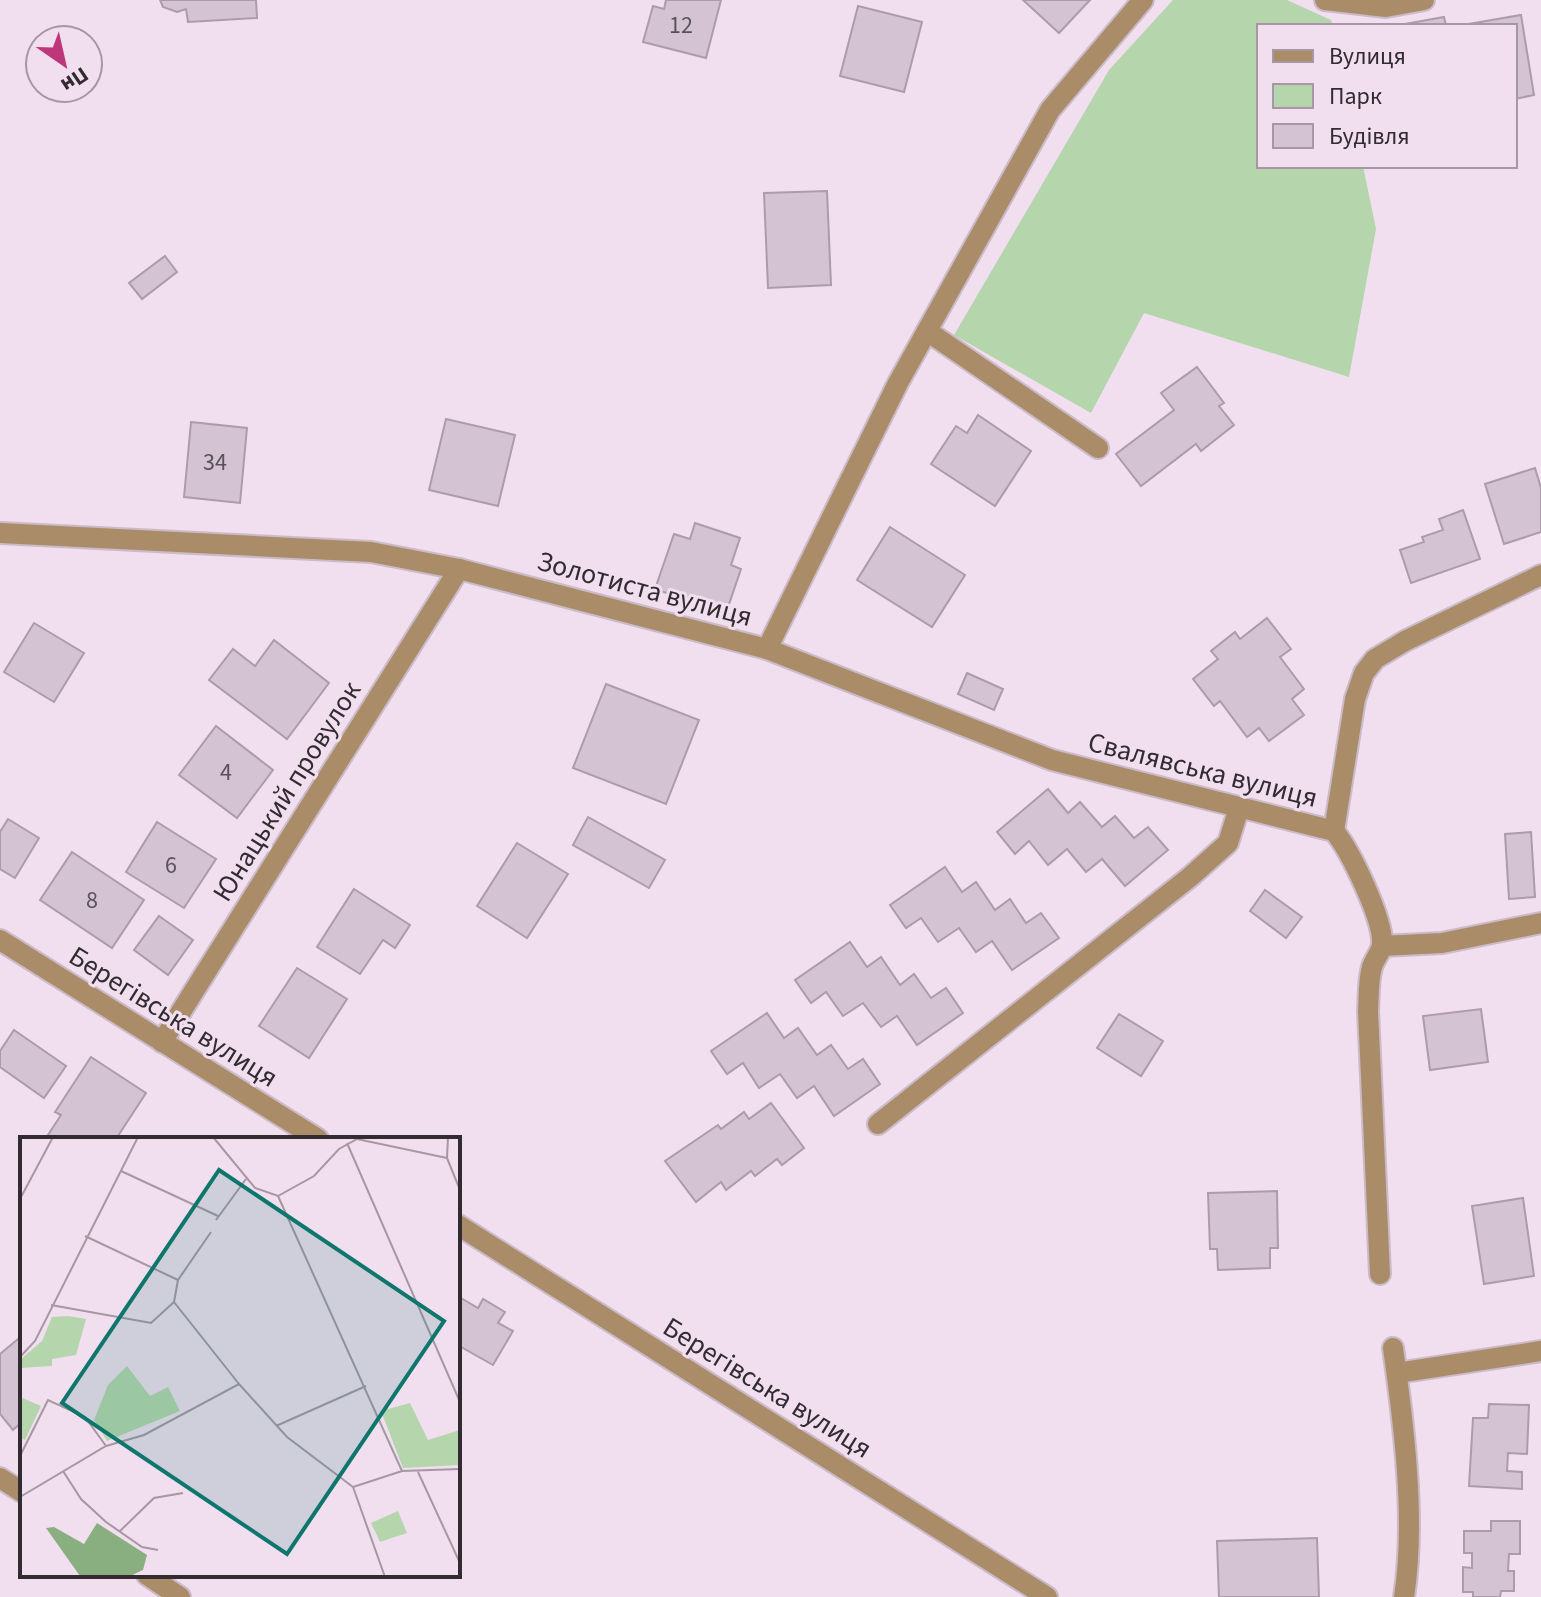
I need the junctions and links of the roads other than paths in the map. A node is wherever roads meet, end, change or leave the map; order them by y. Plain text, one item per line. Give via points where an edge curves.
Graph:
1 (1143, 0) edge
2 (1325, 0) edge
3 (1424, 0) edge
4 (927, 331) junction
5 (1098, 448) dead end
6 (0, 533) edge
7 (459, 569) junction
8 (1541, 575) edge
9 (767, 649) junction
10 (1239, 808) junction
11 (1334, 831) junction
12 (1541, 923) edge
13 (0, 940) edge
14 (1382, 946) junction
15 (162, 1042) junction
16 (878, 1124) dead end
17 (315, 1137) edge
18 (460, 1226) edge
19 (1380, 1274) dead end
20 (1393, 1348) dead end
21 (1541, 1351) edge
22 (1397, 1373) junction
23 (0, 1478) edge
24 (20, 1491) edge
25 (150, 1577) edge
26 (180, 1597) edge
27 (1047, 1597) edge
28 (1404, 1597) edge

1 - 4 street, Золотиста вулиця via 1050,110
2 - 3 street via 1386,7
4 - 5 street
4 - 9 street, Золотиста вулиця
6 - 7 street, Золотиста вулиця via 371,552
7 - 9 street, Золотиста вулиця
7 - 15 street, Юнацький провулок
8 - 11 street via 1375,659 1355,699
9 - 10 street, Свалявська вулиця via 1052,760
10 - 11 street, Свалявська вулиця
10 - 16 street via 1228,843 1190,877
11 - 14 street, Свалявська вулиця via 1360,875
12 - 14 street via 1442,943
13 - 15 street, Берегівська вулиця
14 - 19 street via 1371,970 1368,1011
15 - 17 street, Берегівська вулиця
18 - 27 street, Берегівська вулиця
20 - 22 street
21 - 22 street
22 - 28 street via 1410,1526
23 - 24 street
25 - 26 street

